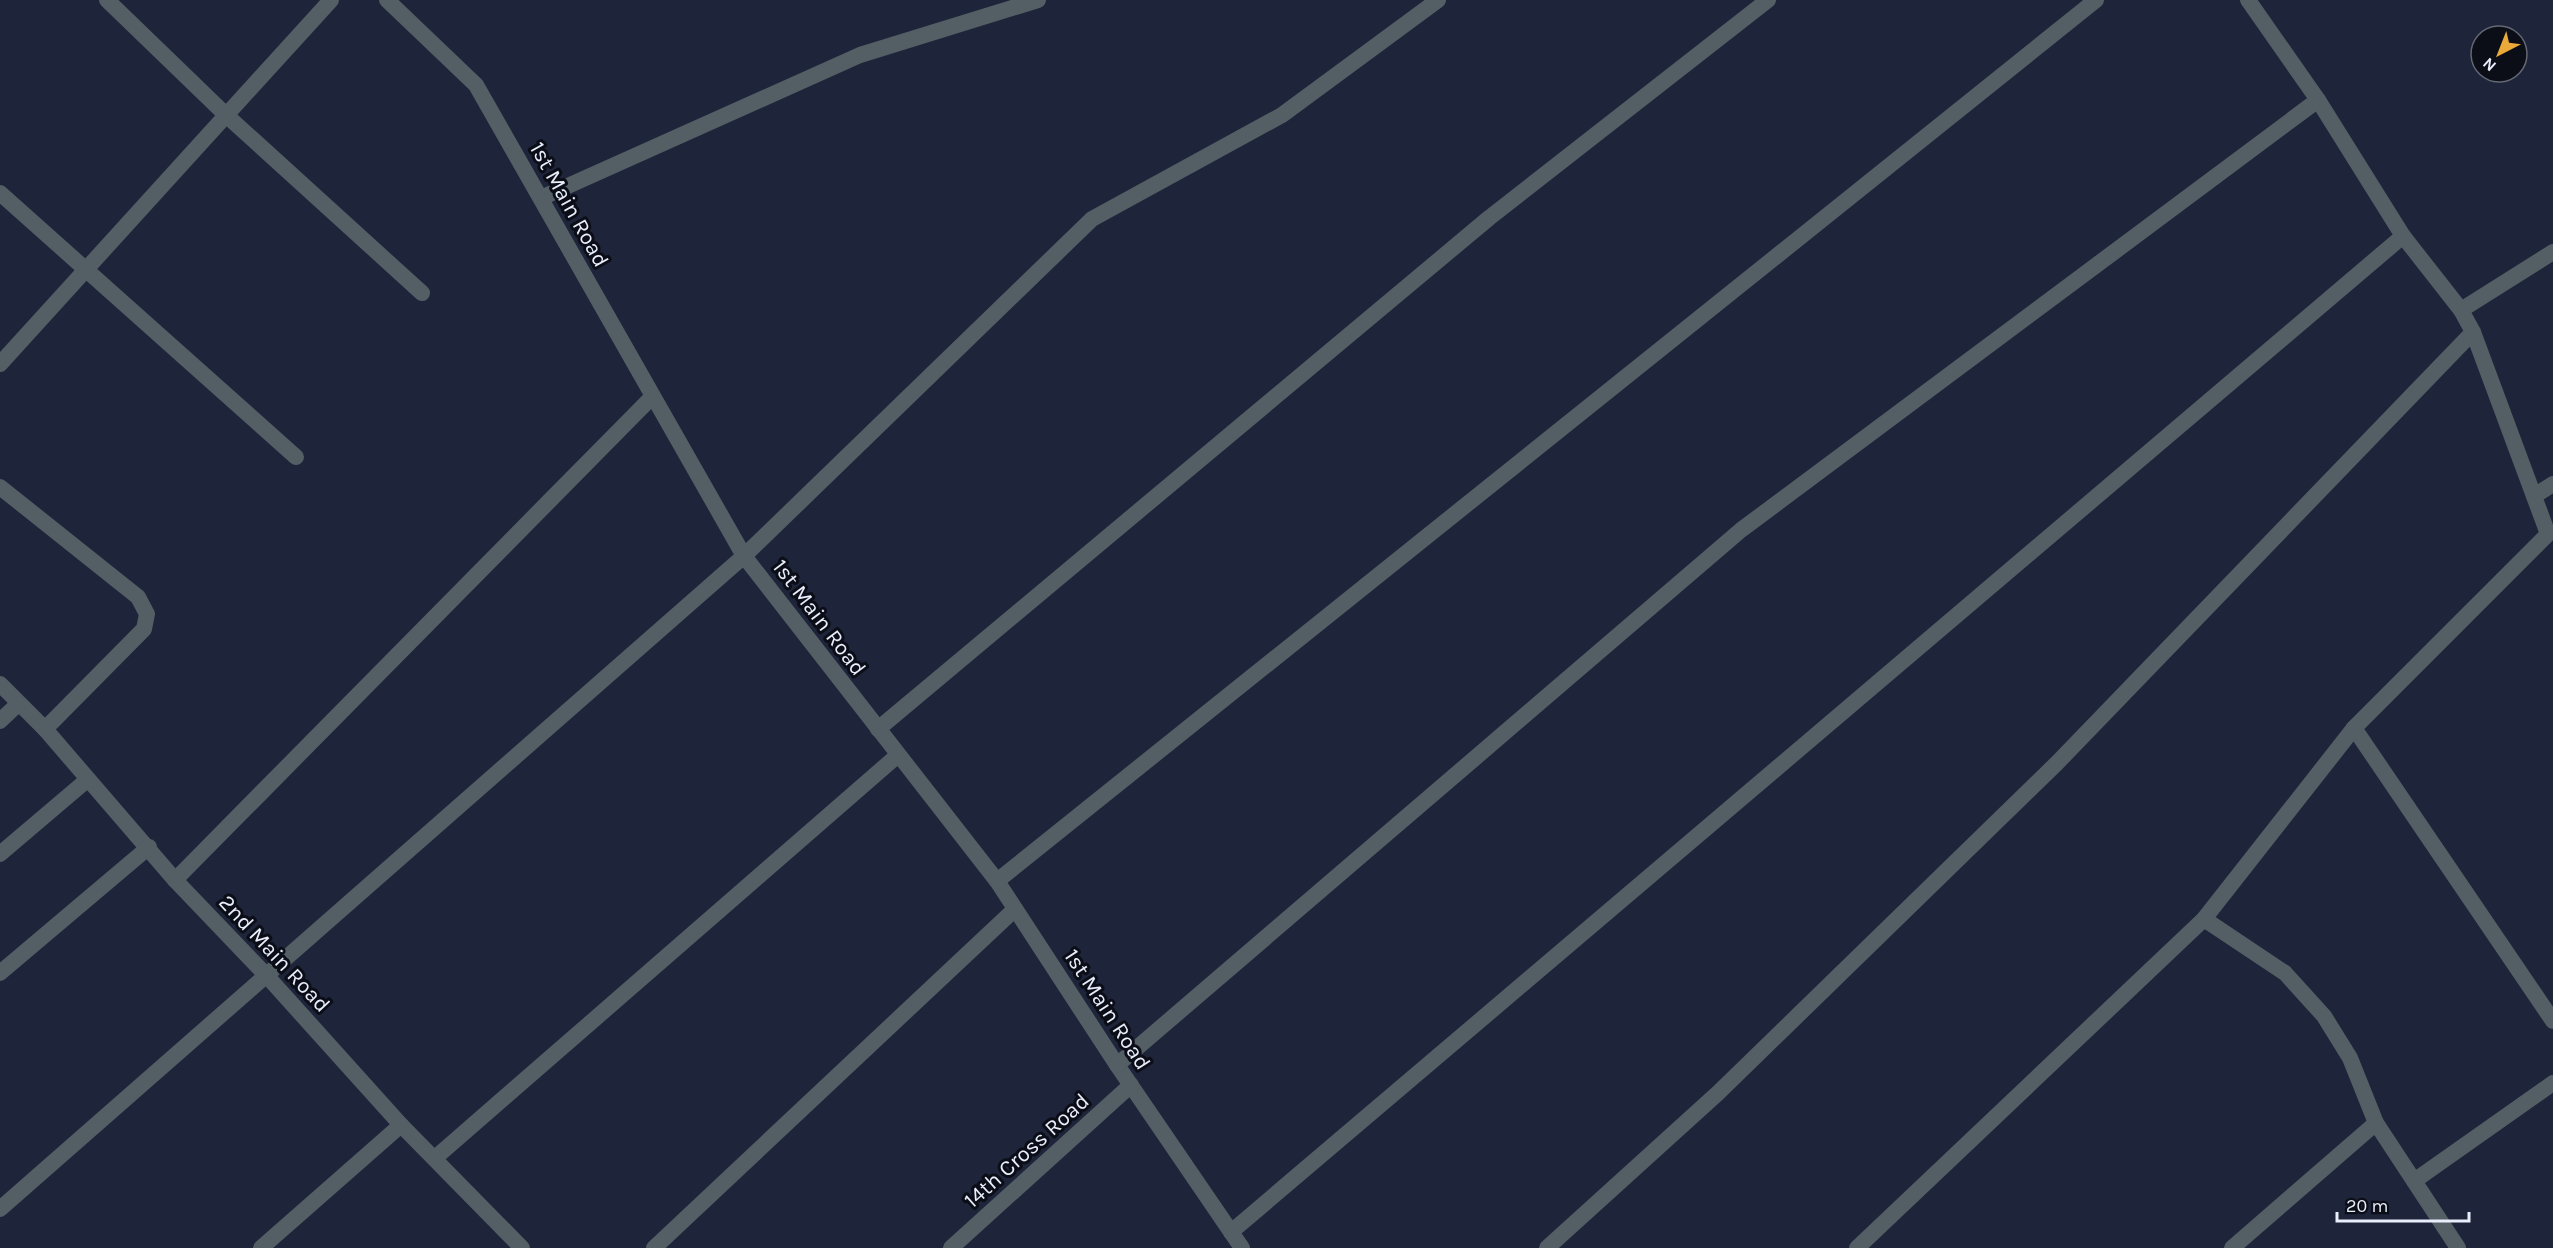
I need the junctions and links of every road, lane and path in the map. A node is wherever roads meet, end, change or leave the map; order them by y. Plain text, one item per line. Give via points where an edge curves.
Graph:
1 (107, 0) edge
2 (331, 0) edge
3 (387, 0) edge
4 (1038, 0) edge
5 (1438, 0) edge
6 (1768, 0) edge
7 (2096, 0) edge
8 (2248, 0) edge
9 (2318, 100) junction
10 (226, 115) junction
11 (0, 194) edge
12 (541, 198) junction
13 (2403, 236) junction
14 (2553, 252) edge
15 (84, 271) junction
16 (422, 293) dead end
17 (2461, 310) junction
18 (2473, 332) junction
19 (0, 364) edge
20 (652, 397) junction
21 (296, 457) dead end
22 (2553, 484) edge
23 (0, 487) edge
24 (2534, 496) junction
25 (2551, 539) edge
26 (744, 555) junction
27 (0, 684) edge
28 (18, 704) junction
29 (0, 721) edge
30 (2354, 728) junction
31 (45, 729) junction
32 (878, 729) junction
33 (898, 755) junction
34 (87, 780) junction
35 (149, 847) junction
36 (0, 854) edge
37 (175, 880) junction
38 (997, 881) junction
39 (1015, 909) junction
40 (2204, 919) junction
41 (0, 973) edge
42 (266, 975) junction
43 (2553, 1021) edge
44 (1117, 1065) junction
45 (2553, 1083) edge
46 (1131, 1085) junction
47 (2376, 1123) junction
48 (401, 1125) junction
49 (435, 1158) junction
50 (2414, 1181) junction
51 (0, 1209) edge
52 (1231, 1232) junction
53 (261, 1248) edge
54 (522, 1248) edge
55 (654, 1248) edge
56 (951, 1248) edge
57 (1242, 1248) edge
58 (1547, 1248) edge
59 (1857, 1248) edge
60 (2232, 1248) edge
61 (2458, 1248) edge

1 - 10 street
2 - 10 street
3 - 12 street, 1st Main Road via 476,85
4 - 12 street via 860,55
5 - 26 street via 1282,115 1092,219
6 - 32 street via 1489,218
7 - 38 street
8 - 9 street
9 - 13 street
9 - 44 street via 1741,530
10 - 15 street
10 - 16 street
11 - 15 street
12 - 20 street, 1st Main Road
13 - 17 street
13 - 52 street
14 - 17 street
15 - 19 street
15 - 21 street
17 - 18 street
18 - 24 street
18 - 58 street via 2057,763 1718,1093
20 - 26 street, 1st Main Road
20 - 37 street
22 - 24 street
23 - 31 street via 138,597 147,615 144,628
24 - 25 street
25 - 30 street
26 - 32 street, 1st Main Road
26 - 42 street
27 - 28 street, 2nd Main Road
28 - 29 street
28 - 31 street, 2nd Main Road
30 - 40 street
30 - 43 street
31 - 34 street, 2nd Main Road
32 - 33 street, 1st Main Road
33 - 38 street, 1st Main Road
33 - 49 street
34 - 35 street, 2nd Main Road
34 - 36 street
35 - 37 street, 2nd Main Road
35 - 41 street
37 - 42 street, 2nd Main Road
38 - 39 street, 1st Main Road
39 - 44 street, 1st Main Road
39 - 55 street
40 - 47 street via 2285,973 2324,1016 2350,1058
40 - 59 street
42 - 48 street, 2nd Main Road
42 - 51 street
44 - 46 street, 1st Main Road
45 - 50 street
46 - 52 street, 1st Main Road
46 - 56 street, 14th Cross Road
47 - 50 street
47 - 60 street
48 - 49 street, 2nd Main Road
48 - 53 street
49 - 54 street, 2nd Main Road
50 - 61 street
52 - 57 street, 1st Main Road

